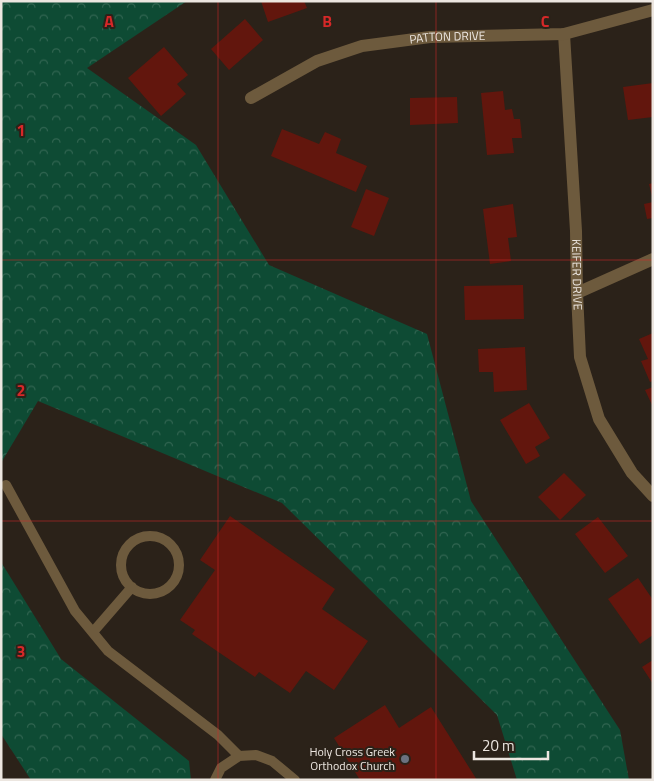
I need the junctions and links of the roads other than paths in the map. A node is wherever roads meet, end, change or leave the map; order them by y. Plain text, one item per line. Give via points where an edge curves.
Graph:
1 (653, 10) edge
2 (564, 34) junction
3 (251, 98) dead end
4 (653, 259) edge
5 (577, 293) junction
6 (6, 485) dead end
7 (653, 496) edge
8 (132, 587) junction
9 (93, 632) junction
10 (239, 756) junction
11 (215, 780) edge
12 (295, 780) edge

1 - 2 street, PATTON DRIVE
2 - 3 street, PATTON DRIVE via 430,37 362,46 317,61
2 - 5 street, KEIFER DRIVE
4 - 5 street
5 - 7 street, KEIFER DRIVE via 580,357 599,419 632,473
6 - 9 lane via 75,611
8 - 8 lane via 150,594 168,588 174,581 179,563 177,554 165,540 146,536 137,539 124,552 122,571
8 - 9 lane
9 - 10 lane via 108,651 218,734
10 - 11 lane via 221,768
10 - 12 lane via 256,755 272,761

